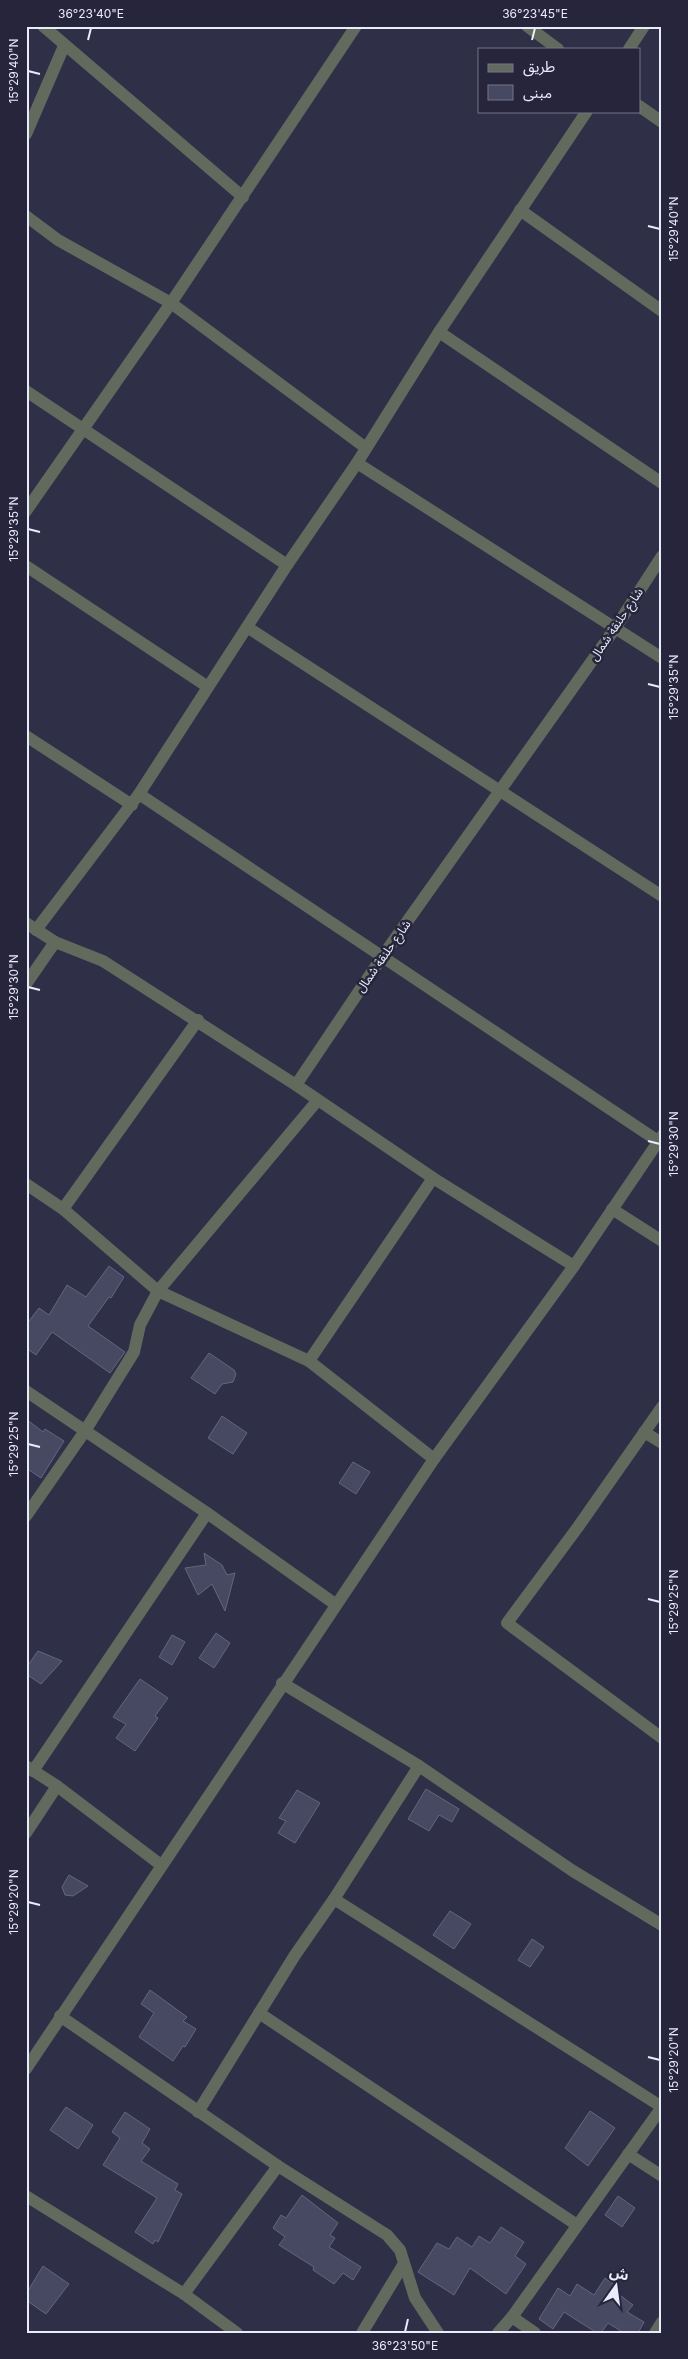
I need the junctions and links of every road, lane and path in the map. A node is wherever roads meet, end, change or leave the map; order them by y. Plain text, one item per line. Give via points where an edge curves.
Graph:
1 (43, 26) edge
2 (356, 26) edge
3 (527, 26) edge
4 (644, 26) edge
5 (64, 46) junction
6 (557, 48) edge
7 (630, 48) edge
8 (640, 107) edge
9 (586, 112) edge
10 (662, 122) edge
11 (26, 134) edge
12 (243, 197) junction
13 (520, 210) junction
14 (26, 216) edge
15 (171, 303) junction
16 (662, 311) edge
17 (439, 332) junction
18 (26, 391) edge
19 (83, 428) junction
20 (366, 448) junction
21 (358, 463) junction
22 (662, 483) edge
23 (26, 511) edge
24 (662, 556) edge
25 (287, 565) junction
26 (26, 566) edge
27 (247, 627) junction
28 (616, 627) junction
29 (662, 658) edge
30 (208, 686) junction
31 (26, 736) edge
32 (499, 790) junction
33 (135, 799) junction
34 (662, 896) edge
35 (31, 926) edge
36 (56, 942) junction
37 (382, 957) junction
38 (26, 984) edge
39 (198, 1020) junction
40 (296, 1085) junction
41 (317, 1101) junction
42 (660, 1139) edge
43 (433, 1178) junction
44 (26, 1184) edge
45 (63, 1209) junction
46 (612, 1209) junction
47 (662, 1241) edge
48 (574, 1266) junction
49 (158, 1291) junction
50 (309, 1361) junction
51 (26, 1391) edge
52 (662, 1406) edge
53 (85, 1431) junction
54 (644, 1432) junction
55 (662, 1443) edge
56 (434, 1458) junction
57 (207, 1513) junction
58 (26, 1516) edge
59 (335, 1604) junction
60 (282, 1683) junction
61 (661, 1736) edge
62 (419, 1766) junction
63 (29, 1768) edge
64 (57, 1786) junction
65 (26, 1833) edge
66 (161, 1865) junction
67 (334, 1899) junction
68 (662, 1925) edge
69 (259, 2013) junction
70 (60, 2016) junction
71 (26, 2069) edge
72 (662, 2107) edge
73 (198, 2112) junction
74 (628, 2154) junction
75 (278, 2166) junction
76 (662, 2176) edge
77 (26, 2196) edge
78 (577, 2225) junction
79 (403, 2265) junction
80 (184, 2294) junction
81 (512, 2317) junction
82 (662, 2322) edge
83 (237, 2333) edge
84 (362, 2333) edge
85 (438, 2333) edge
86 (498, 2333) edge
87 (535, 2333) edge
88 (655, 2333) edge

1 - 5 street
2 - 12 street
3 - 6 street
4 - 7 street
5 - 11 street
5 - 12 street
8 - 10 street
9 - 13 street
12 - 15 street
13 - 16 street
13 - 17 street
14 - 15 street via 58,240
15 - 19 street
15 - 20 street
17 - 20 street
17 - 22 street
18 - 19 street
19 - 23 street
19 - 25 street
20 - 21 street
21 - 25 street
21 - 28 street
24 - 28 street, شارع حلنقة شمال
25 - 27 street
26 - 30 street
27 - 30 street
27 - 32 street
28 - 29 street
28 - 32 street, شارع حلنقة شمال
30 - 33 street
31 - 33 street
32 - 34 street
32 - 37 street, شارع حلنقة شمال
33 - 35 street
33 - 37 street
35 - 36 street
36 - 38 street
36 - 39 street via 104,961
37 - 40 street, شارع حلنقة شمال
37 - 42 street
39 - 40 street
39 - 45 street
40 - 41 street
41 - 43 street
41 - 49 street
42 - 46 street
43 - 48 street
43 - 50 street
44 - 45 street
45 - 49 street
46 - 47 street
46 - 48 street
48 - 56 street
49 - 50 street
49 - 53 street via 140,1325 134,1352
50 - 56 street
51 - 53 street
52 - 54 street
53 - 57 street
53 - 58 street
54 - 55 street
54 - 61 street via 507,1623
56 - 59 street
57 - 59 street
57 - 63 street
59 - 60 street
60 - 62 street
60 - 66 street
62 - 67 street
62 - 68 street via 573,1871
63 - 64 street
64 - 65 street
64 - 66 street
66 - 70 street
67 - 69 street
67 - 72 street
69 - 73 street
69 - 78 street
70 - 71 street
70 - 73 street
72 - 74 street
73 - 75 street
74 - 76 street
74 - 78 street
75 - 79 street via 387,2235 400,2250
75 - 80 street
77 - 80 street
78 - 81 street
79 - 84 street
79 - 85 street via 415,2298
80 - 83 street
81 - 86 street
81 - 87 street
82 - 88 street

